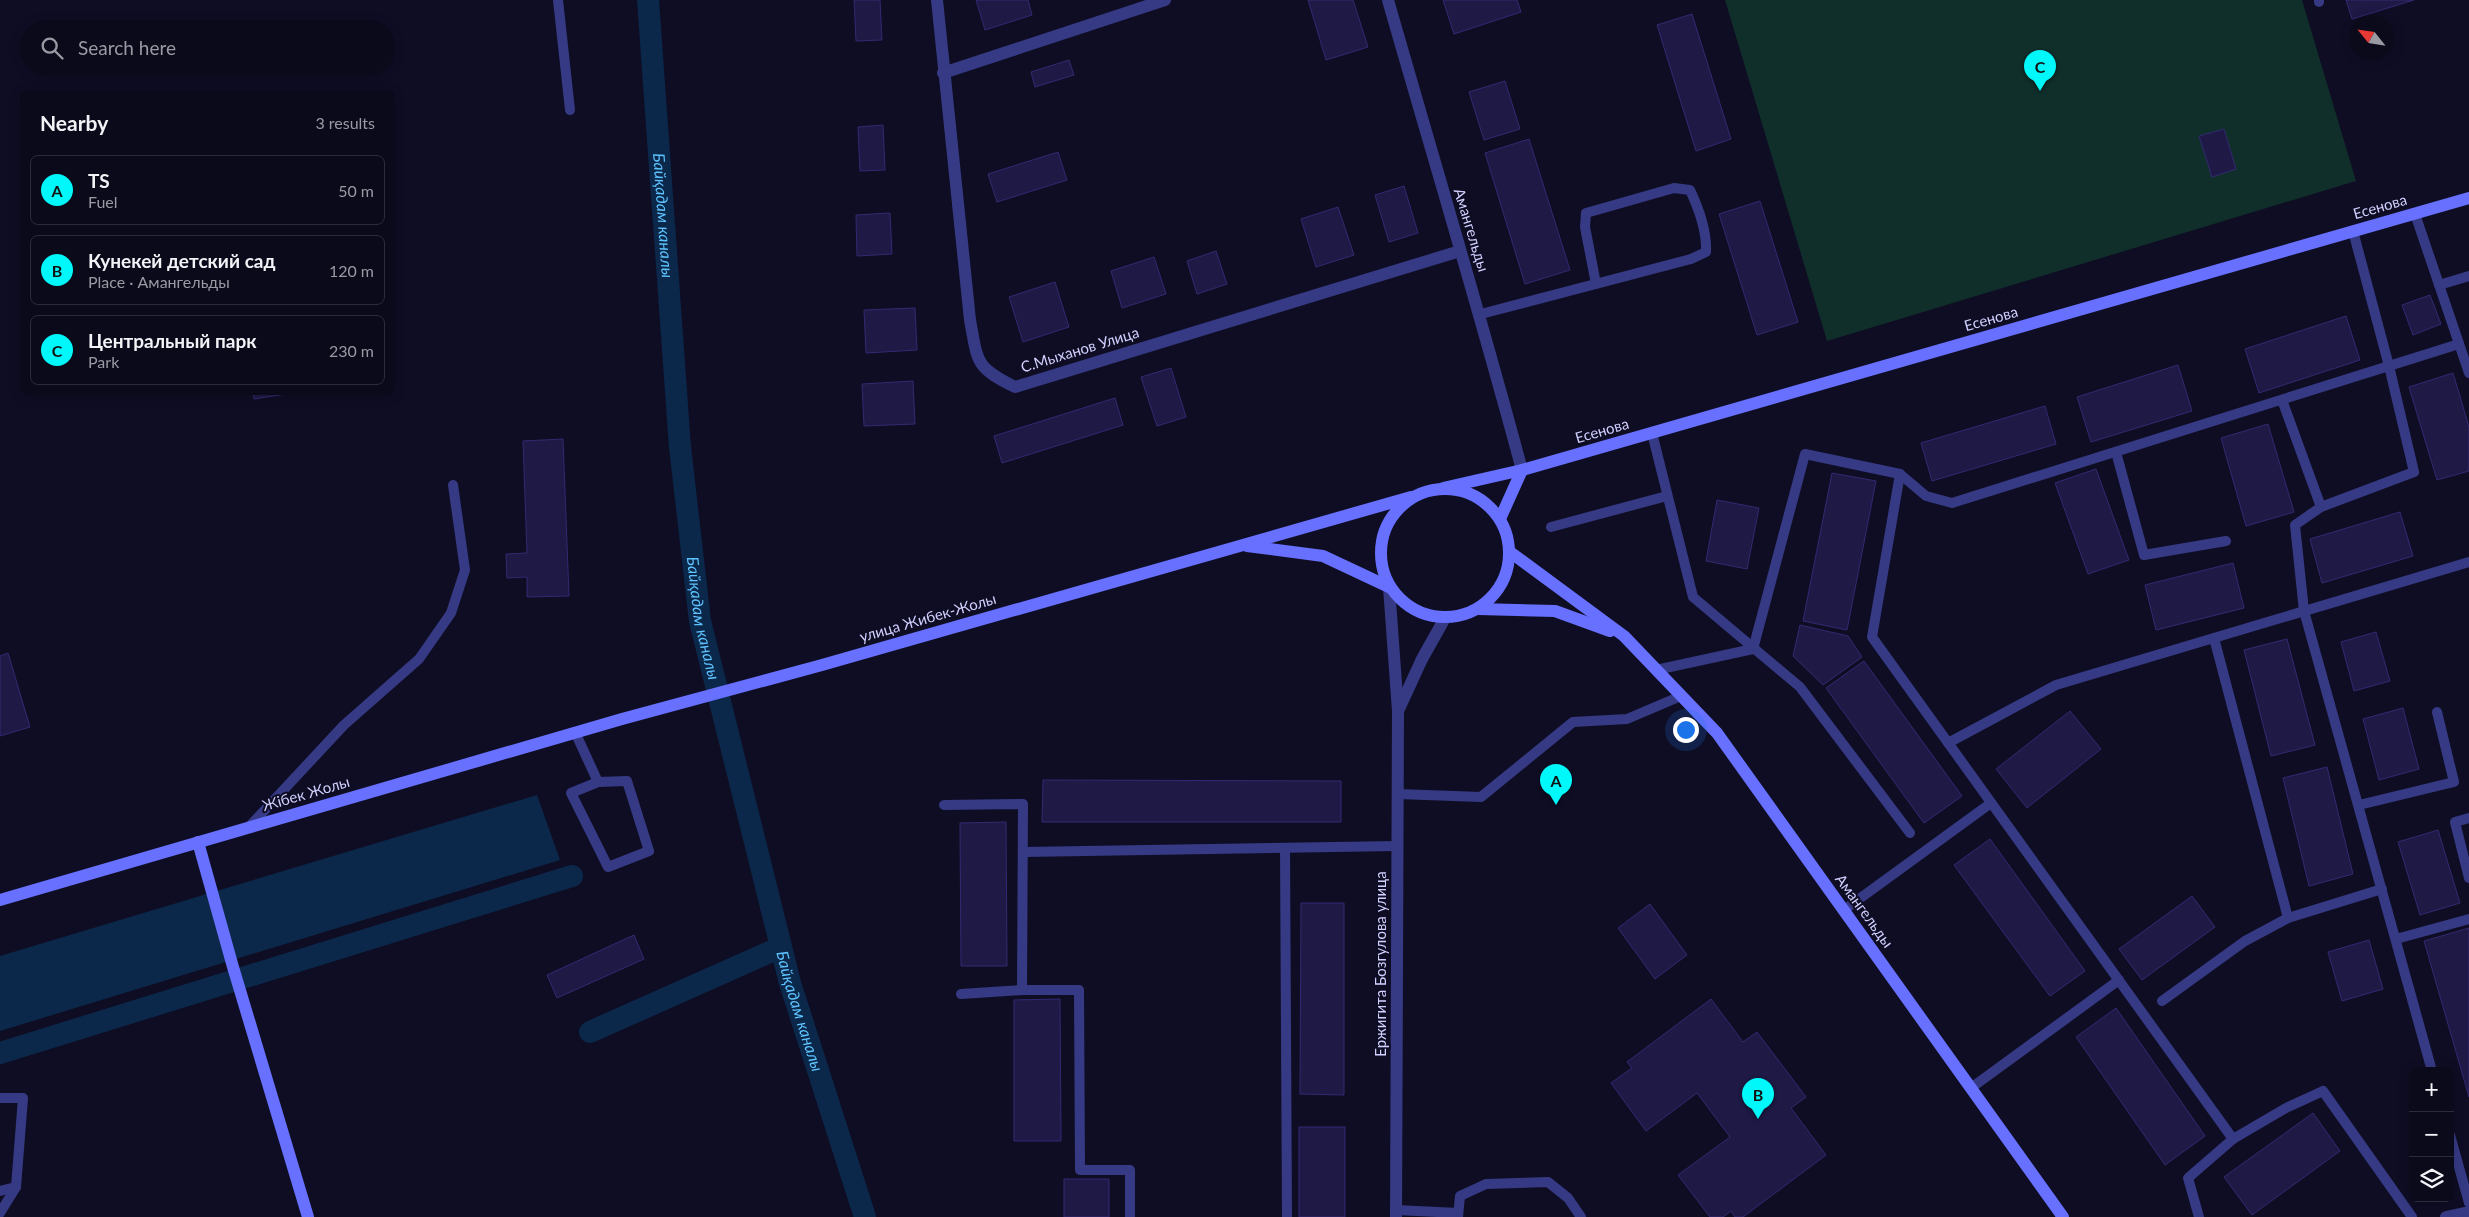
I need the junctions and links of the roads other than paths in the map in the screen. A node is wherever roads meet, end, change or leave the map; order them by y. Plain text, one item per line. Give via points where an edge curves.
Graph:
1 (558, 0) edge
2 (936, 0) edge
3 (1165, 0) edge
4 (1388, 0) edge
5 (943, 73) junction
6 (570, 110) dead end
7 (2469, 198) edge
8 (2415, 214) junction
9 (2353, 232) junction
10 (1460, 251) junction
11 (2469, 276) edge
12 (1596, 284) junction
13 (2440, 285) junction
14 (1481, 314) junction
15 (2459, 344) junction
16 (2389, 366) junction
17 (2469, 373) edge
18 (2282, 400) junction
19 (1652, 433) junction
20 (2116, 452) junction
21 (1522, 470) junction
22 (1900, 474) junction
23 (454, 486) dead end
24 (1443, 488) junction
25 (1668, 496) junction
26 (1411, 497) junction
27 (2321, 507) junction
28 (1500, 520) junction
29 (1551, 528) dead end
30 (2226, 541) dead end
31 (1242, 546) junction
32 (1510, 552) junction
33 (2469, 562) edge
34 (1389, 587) junction
35 (1478, 609) junction
36 (2304, 611) junction
37 (1446, 618) junction
38 (1624, 636) junction
39 (2214, 638) junction
40 (1753, 648) junction
41 (1656, 670) junction
42 (1681, 696) junction
43 (1398, 711) junction
44 (2437, 712) dead end
45 (622, 719) joint
46 (575, 732) junction
47 (1948, 743) junction
48 (598, 782) junction
49 (1398, 794) junction
50 (1991, 803) junction
51 (2359, 805) junction
52 (944, 806) dead end
53 (2469, 818) edge
54 (248, 828) junction
55 (1910, 833) dead end
56 (198, 842) junction
57 (1398, 846) junction
58 (1285, 848) junction
59 (1024, 852) junction
60 (2469, 878) edge
61 (2382, 889) junction
62 (0, 900) edge
63 (1844, 910) junction
64 (2288, 918) junction
65 (2469, 920) edge
66 (2396, 939) junction
67 (2118, 980) junction
68 (1022, 990) junction
69 (960, 994) dead end
70 (2162, 1001) dead end
71 (2431, 1067) edge
72 (1971, 1088) junction
73 (0, 1098) edge
74 (2233, 1139) junction
75 (2454, 1149) edge
76 (16, 1187) junction
77 (0, 1191) edge
78 (2469, 1203) edge
79 (2469, 1212) edge
80 (0, 1213) edge
81 (1396, 1213) edge
82 (1458, 1215) edge
83 (308, 1217) edge
84 (1130, 1217) edge
85 (1288, 1217) edge
86 (1580, 1217) edge
87 (2064, 1217) edge
88 (2199, 1217) edge
89 (2412, 1217) edge
90 (2446, 1217) edge

1 - 6 lane
2 - 5 street, С.Мыханов Улица
3 - 5 street
4 - 10 street, Амангельды
5 - 10 street, С.Мыханов Улица via 977,358 989,374 1015,387
7 - 8 main road, Есенова
8 - 9 main road, Есенова
8 - 13 lane
9 - 16 lane
9 - 19 main road, Есенова
10 - 14 street, Амангельды
11 - 13 lane
12 - 12 lane via 1692,259 1706,252 1707,240 1690,190 1674,188 1586,213 1585,227
12 - 14 lane
13 - 15 lane
14 - 21 street, Амангельды
15 - 16 lane
15 - 17 lane
16 - 18 lane
16 - 27 lane via 2414,472
18 - 20 lane
18 - 27 lane
19 - 21 main road, Есенова
19 - 25 lane
20 - 22 lane via 1952,503 1926,496
20 - 30 lane via 2144,556
21 - 24 main road, Есенова
21 - 28 main road
22 - 40 lane via 1805,454
22 - 47 lane via 1872,637
23 - 54 lane via 465,570 451,613 419,659 344,725
24 - 26 main road
24 - 28 main road via 1476,496
25 - 29 lane
25 - 40 lane via 1693,597
26 - 31 main road, улица Жибек-Жолы
26 - 34 main road via 1388,522 1380,554
27 - 36 lane via 2295,525
28 - 32 main road
31 - 34 main road via 1323,556
31 - 45 main road, улица Жибек-Жолы
32 - 35 main road via 1501,585
32 - 38 main road, Амангельды
33 - 36 lane
34 - 37 main road via 1413,610
34 - 43 street, Ержигита Бозгулова улица
35 - 37 main road
35 - 38 main road via 1555,611
36 - 39 lane
36 - 51 lane
37 - 43 street
38 - 41 main road, Амангельды
39 - 47 lane via 2056,685
39 - 64 lane
40 - 41 lane
40 - 55 lane via 1800,687
41 - 42 main road, Амангельды
42 - 49 lane via 1627,719 1573,722 1481,797
42 - 63 main road, Амангельды via 1717,733
43 - 49 street, Ержигита Бозгулова улица
44 - 51 lane via 2454,782
45 - 46 main road, Жібек Жолы
46 - 48 lane
46 - 54 main road, Жібек Жолы
47 - 50 lane
48 - 48 lane via 571,793 608,867 649,851 627,781
49 - 57 street, Ержигита Бозгулова улица
50 - 63 lane
50 - 67 lane
51 - 61 lane
52 - 59 lane via 1024,804
53 - 60 lane via 2455,822
54 - 56 main road, Жібек Жолы
56 - 62 main road, Жібек Жолы
56 - 83 main road
57 - 58 lane
57 - 81 street, Ержигита Бозгулова улица
58 - 59 lane
58 - 85 lane
59 - 68 lane
61 - 64 lane
61 - 66 lane
63 - 72 main road, Амангельды
64 - 70 lane via 2245,941
65 - 66 lane
66 - 71 lane
67 - 72 lane
67 - 74 lane
68 - 69 lane
68 - 84 lane via 1079,990 1080,1170 1130,1170
72 - 87 main road, Амангельды
73 - 76 lane via 23,1098
74 - 88 lane via 2188,1178
74 - 89 lane via 2323,1091
75 - 78 lane
76 - 77 lane
76 - 80 lane
79 - 90 street
81 - 82 lane
82 - 86 lane via 1460,1196 1486,1184 1548,1182 1568,1198

